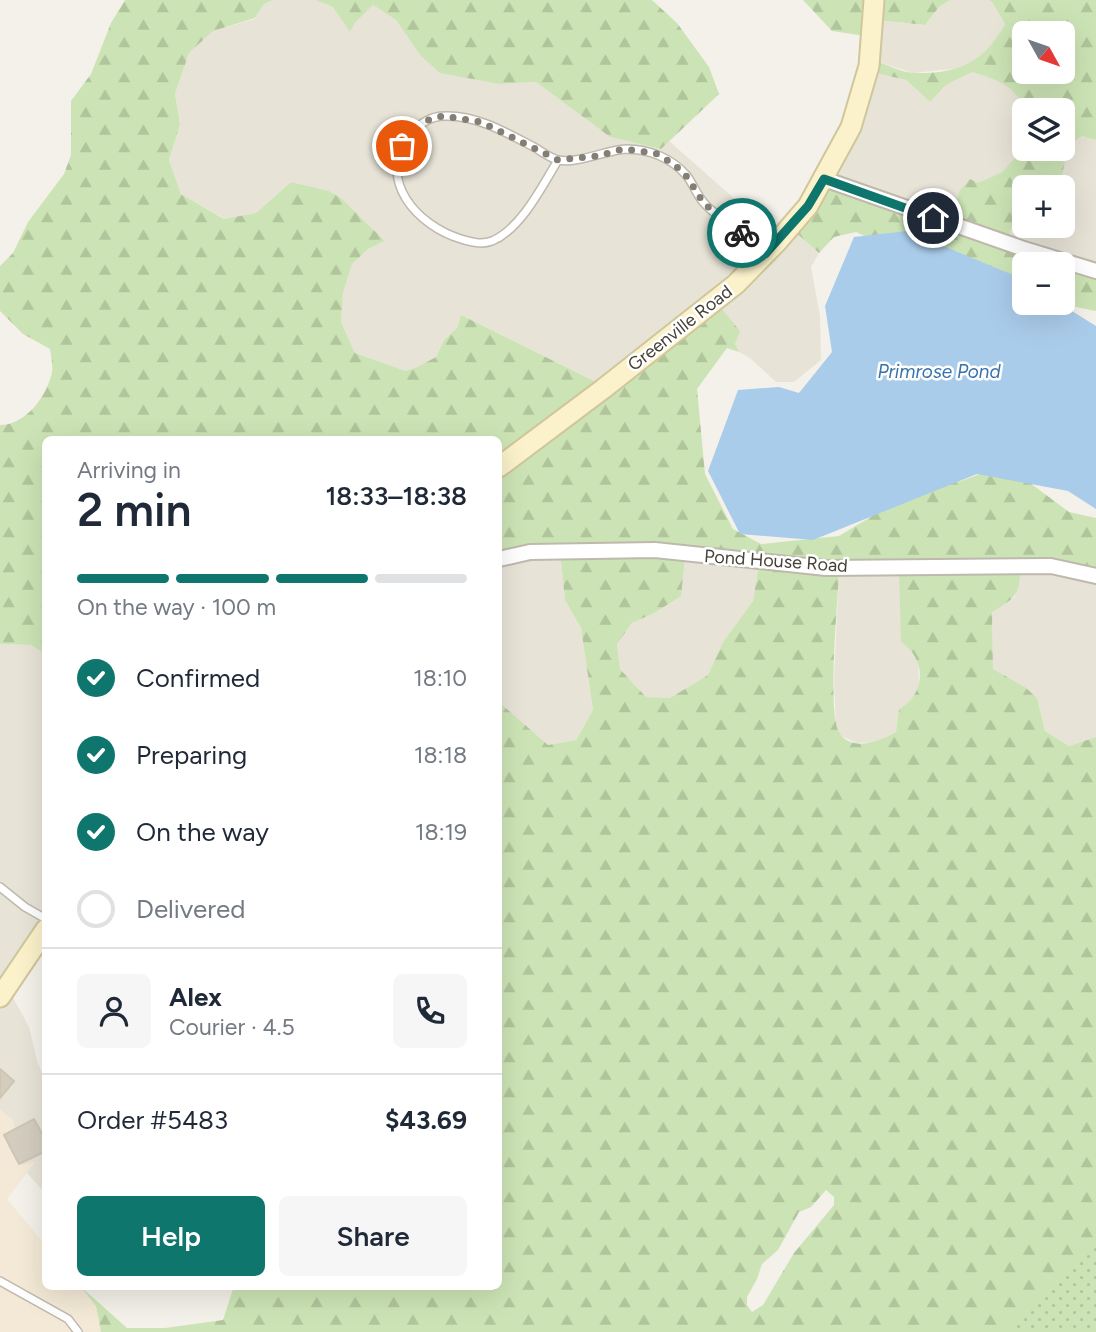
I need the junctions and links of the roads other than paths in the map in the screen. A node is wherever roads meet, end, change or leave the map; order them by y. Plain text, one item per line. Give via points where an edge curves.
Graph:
1 (874, 0) edge
2 (558, 160) junction
3 (824, 179) junction
4 (765, 254) junction
5 (1096, 271) edge
6 (502, 465) edge
7 (502, 558) edge
8 (1096, 576) edge
9 (0, 887) edge
10 (42, 917) edge
11 (42, 935) edge
12 (0, 996) edge
13 (0, 1281) edge
14 (78, 1332) edge

1 - 3 main road, Greenville Road via 869,66 851,127
2 - 2 lane via 481,122 443,116 417,127 402,146 397,170 410,206 431,226 475,244 492,241 514,226
2 - 4 lane via 623,149 655,153 674,164 703,202
3 - 4 main road, Greenville Road via 808,206
3 - 5 street
4 - 6 main road, Greenville Road via 736,284
7 - 8 street, Pond House Road via 530,552 655,550 826,568 1051,566
9 - 10 lane
11 - 12 main road
13 - 14 lane via 68,1319

